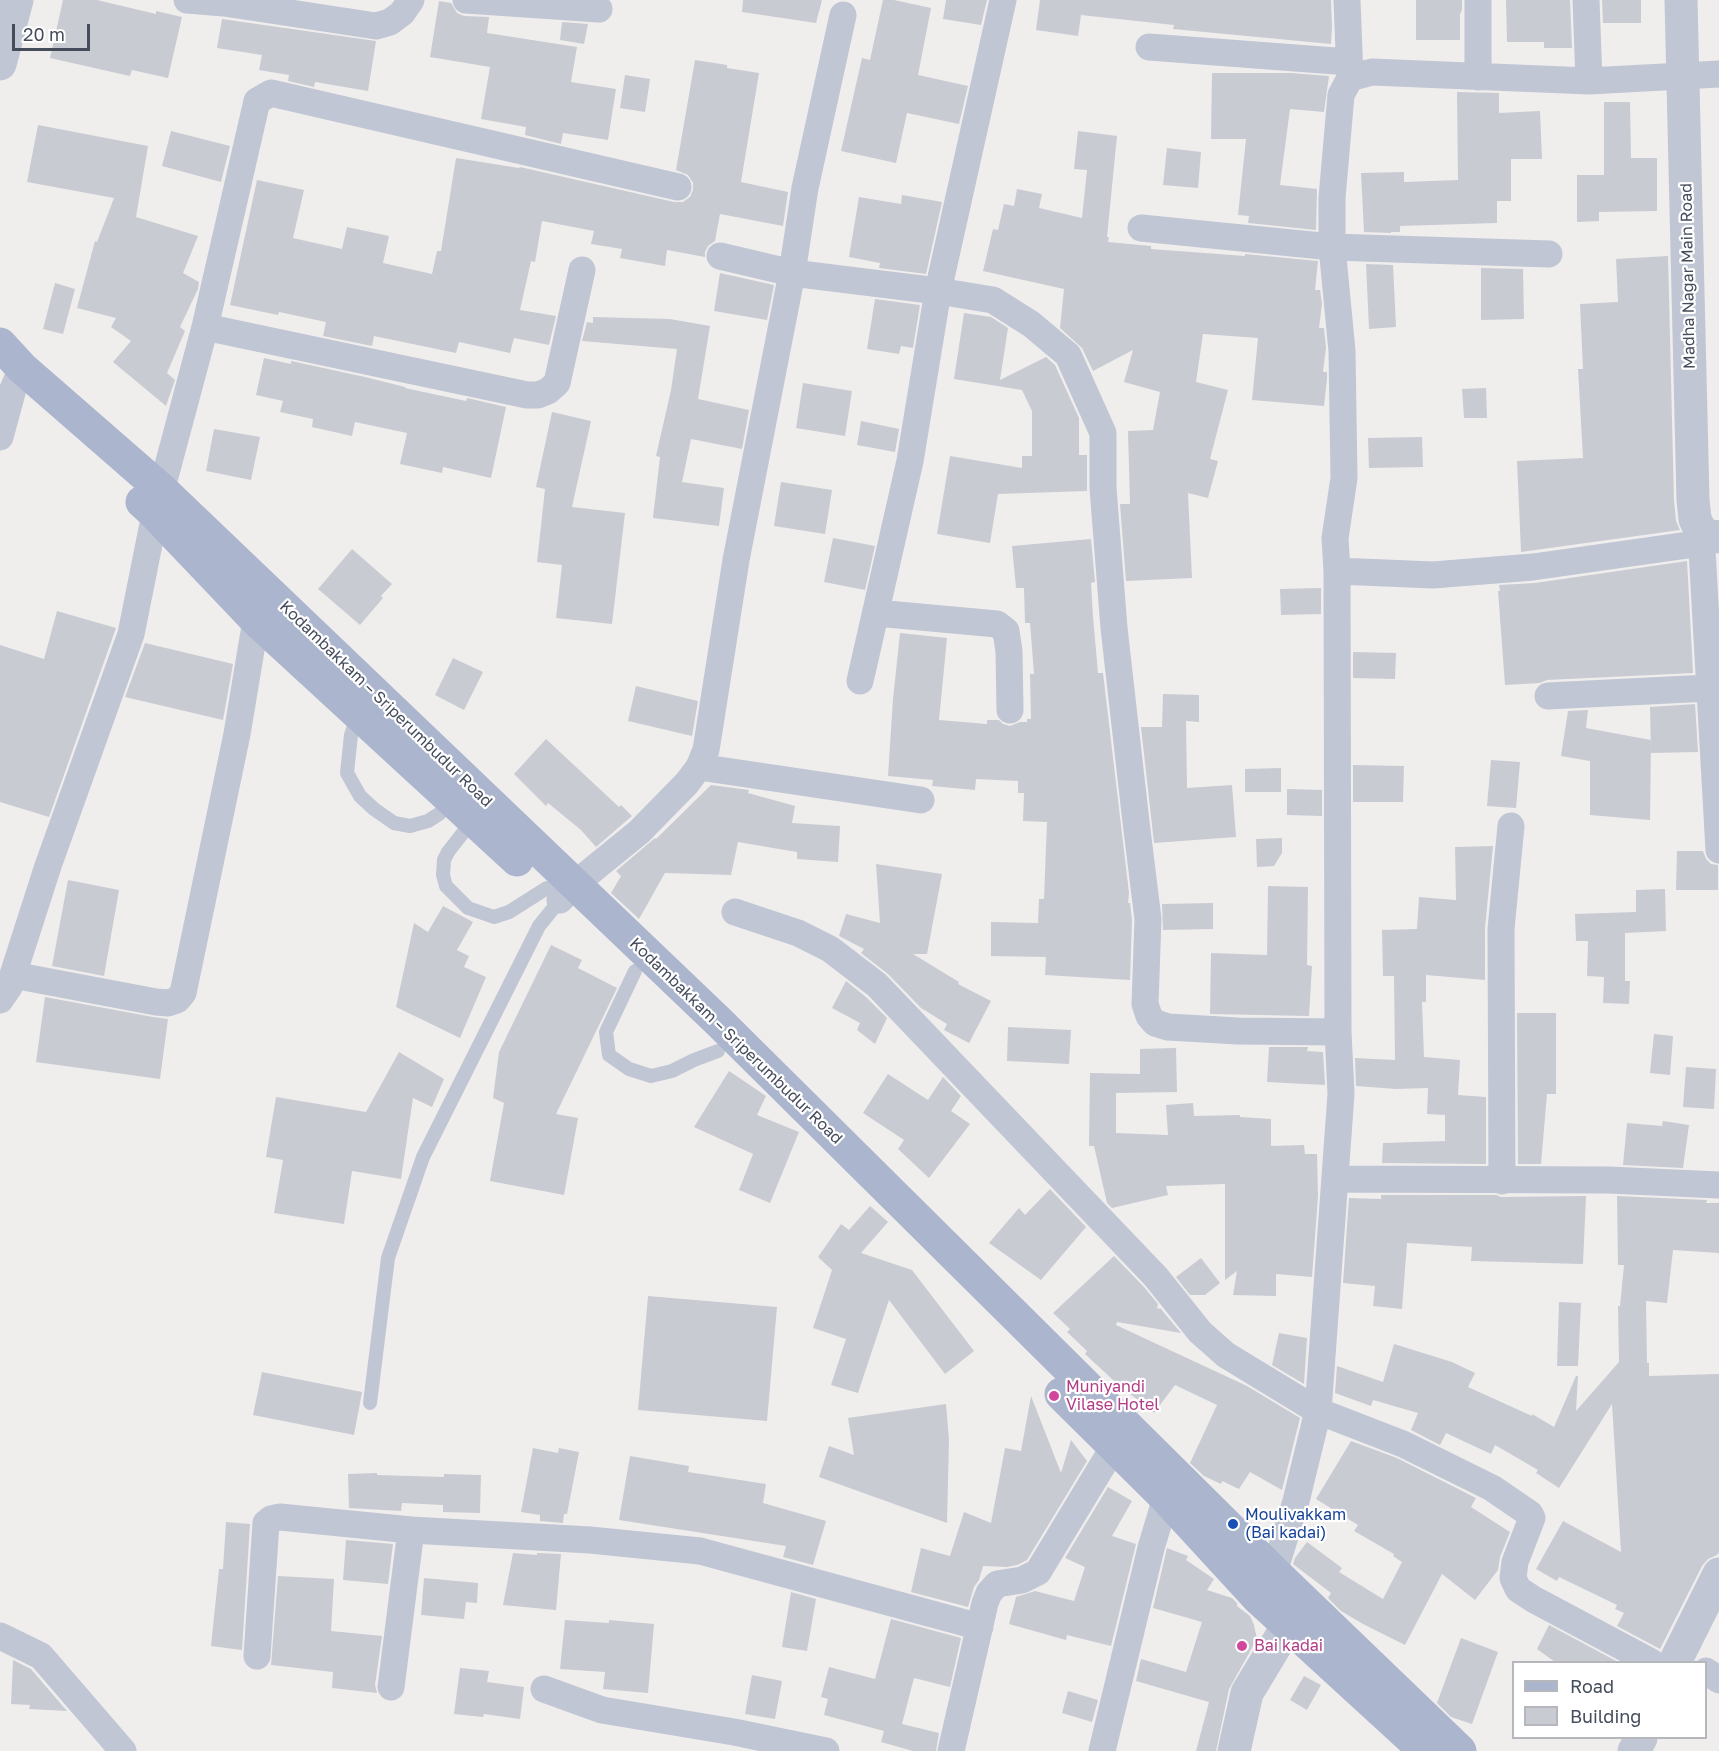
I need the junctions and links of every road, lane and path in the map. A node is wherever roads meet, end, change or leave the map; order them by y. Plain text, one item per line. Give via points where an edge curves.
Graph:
1 (17, 0) edge
2 (187, 0) edge
3 (411, 0) edge
4 (466, 0) edge
5 (1003, 0) edge
6 (1347, 0) edge
7 (1478, 0) edge
8 (1586, 0) edge
9 (1681, 0) edge
10 (599, 9) dead end
11 (843, 15) dead end
12 (1149, 47) dead end
13 (0, 64) edge
14 (1349, 70) junction
15 (1719, 74) edge
16 (1683, 76) junction
17 (1478, 77) junction
18 (1589, 81) junction
19 (678, 187) dead end
20 (1141, 228) dead end
21 (1332, 247) junction
22 (1549, 254) dead end
23 (720, 256) dead end
24 (582, 270) dead end
25 (792, 273) junction
26 (938, 291) junction
27 (205, 327) junction
28 (0, 344) edge
29 (12, 377) edge
30 (0, 437) edge
31 (158, 502) junction
32 (1707, 537) edge
33 (1337, 571) junction
34 (876, 613) junction
35 (256, 620) junction
36 (861, 681) dead end
37 (1709, 688) junction
38 (1548, 696) dead end
39 (1010, 710) dead end
40 (358, 714) junction
41 (699, 767) junction
42 (921, 800) dead end
43 (463, 810) junction
44 (1511, 826) dead end
45 (1719, 850) edge
46 (560, 891) junction
47 (735, 912) dead end
48 (634, 971) junction
49 (13, 975) junction
50 (0, 1000) edge
51 (1338, 1032) junction
52 (718, 1051) junction
53 (1335, 1179) junction
54 (1502, 1181) junction
55 (1719, 1185) edge
56 (370, 1403) dead end
57 (1318, 1411) junction
58 (1120, 1437) junction
59 (1166, 1498) junction
60 (411, 1530) junction
61 (1719, 1574) edge
62 (1266, 1585) junction
63 (1298, 1615) junction
64 (980, 1627) junction
65 (0, 1636) edge
66 (257, 1656) dead end
67 (1678, 1661) edge
68 (1680, 1661) edge
69 (391, 1687) dead end
70 (544, 1689) dead end
71 (100, 1739) edge
72 (123, 1751) edge
73 (826, 1751) edge
74 (951, 1751) edge
75 (1102, 1751) edge
76 (1234, 1751) edge
77 (1425, 1751) edge
78 (1460, 1751) edge

1 - 13 street
2 - 3 street via 376,26 390,22
4 - 10 street
5 - 26 street
6 - 14 street
7 - 17 street
8 - 18 street
9 - 16 street, Madha Nagar Main Road
11 - 25 street via 805,188
12 - 14 street
14 - 17 street
14 - 21 street via 1341,95
15 - 16 street
16 - 18 street
16 - 32 street, Madha Nagar Main Road via 1693,500 1695,519
17 - 18 street
19 - 27 street via 271,93 257,101
20 - 21 street
21 - 22 street
21 - 33 street via 1342,351 1344,478 1335,538
23 - 25 street
24 - 27 street via 557,383 538,395
25 - 26 street
25 - 41 street via 736,560 706,750
26 - 34 street via 910,461
26 - 51 street via 993,300 1068,354 1103,433 1103,488 1114,628 1148,919 1145,1004 1149,1016 1155,1023 1168,1027
27 - 31 street
28 - 29 main road, Kodambakkam – Sriperumbudur Road
29 - 30 street
29 - 31 main road, Kodambakkam – Sriperumbudur Road
31 - 35 main road, Kodambakkam – Sriperumbudur Road
31 - 46 main road, Kodambakkam – Sriperumbudur Road
31 - 49 street via 132,634
32 - 33 street via 1533,567 1433,576
32 - 37 street
33 - 51 street
34 - 36 street
34 - 39 street via 997,624 1006,631
35 - 40 main road, Kodambakkam – Sriperumbudur Road
35 - 49 street via 237,734 183,993 177,1000 156,1002
37 - 38 street
37 - 45 street
40 - 43 main road, Kodambakkam – Sriperumbudur Road
40 - 43 lane via 351,735 347,773 360,796 374,809 394,823 410,826 439,814
41 - 42 street
41 - 46 street via 639,832
43 - 46 main road, Kodambakkam – Sriperumbudur Road
43 - 46 lane via 444,861 443,875 446,886 468,909 494,917
44 - 54 street via 1501,929
46 - 48 main road, Kodambakkam – Sriperumbudur Road
46 - 56 lane via 423,1157 388,1258
46 - 58 main road, Kodambakkam – Sriperumbudur Road via 719,1022
47 - 57 street via 798,933 830,949 877,985 1156,1277 1200,1332 1226,1355
48 - 52 main road, Kodambakkam – Sriperumbudur Road
48 - 52 lane via 606,1032 609,1055 629,1069 651,1076
49 - 50 street
51 - 53 street via 1341,1094
52 - 58 main road, Kodambakkam – Sriperumbudur Road
53 - 54 street
53 - 57 street
54 - 55 street
57 - 62 street via 1296,1502
57 - 67 street via 1403,1444 1492,1488 1530,1514 1532,1518 1515,1562 1513,1578 1518,1588 1533,1599
58 - 59 main road, Kodambakkam – Sriperumbudur Road
58 - 62 main road, Kodambakkam – Sriperumbudur Road
58 - 64 street via 1038,1572 1022,1580 997,1584 985,1603
59 - 62 main road, Kodambakkam – Sriperumbudur Road
59 - 75 street
60 - 64 street via 590,1539 700,1551
60 - 66 street via 280,1517 266,1523
60 - 69 street
61 - 68 street
62 - 63 main road, Kodambakkam – Sriperumbudur Road
63 - 76 street via 1246,1693
63 - 77 main road, Kodambakkam – Sriperumbudur Road
63 - 78 main road, Kodambakkam – Sriperumbudur Road
64 - 74 street
65 - 71 street via 41,1656
70 - 73 street via 602,1710
71 - 72 street

